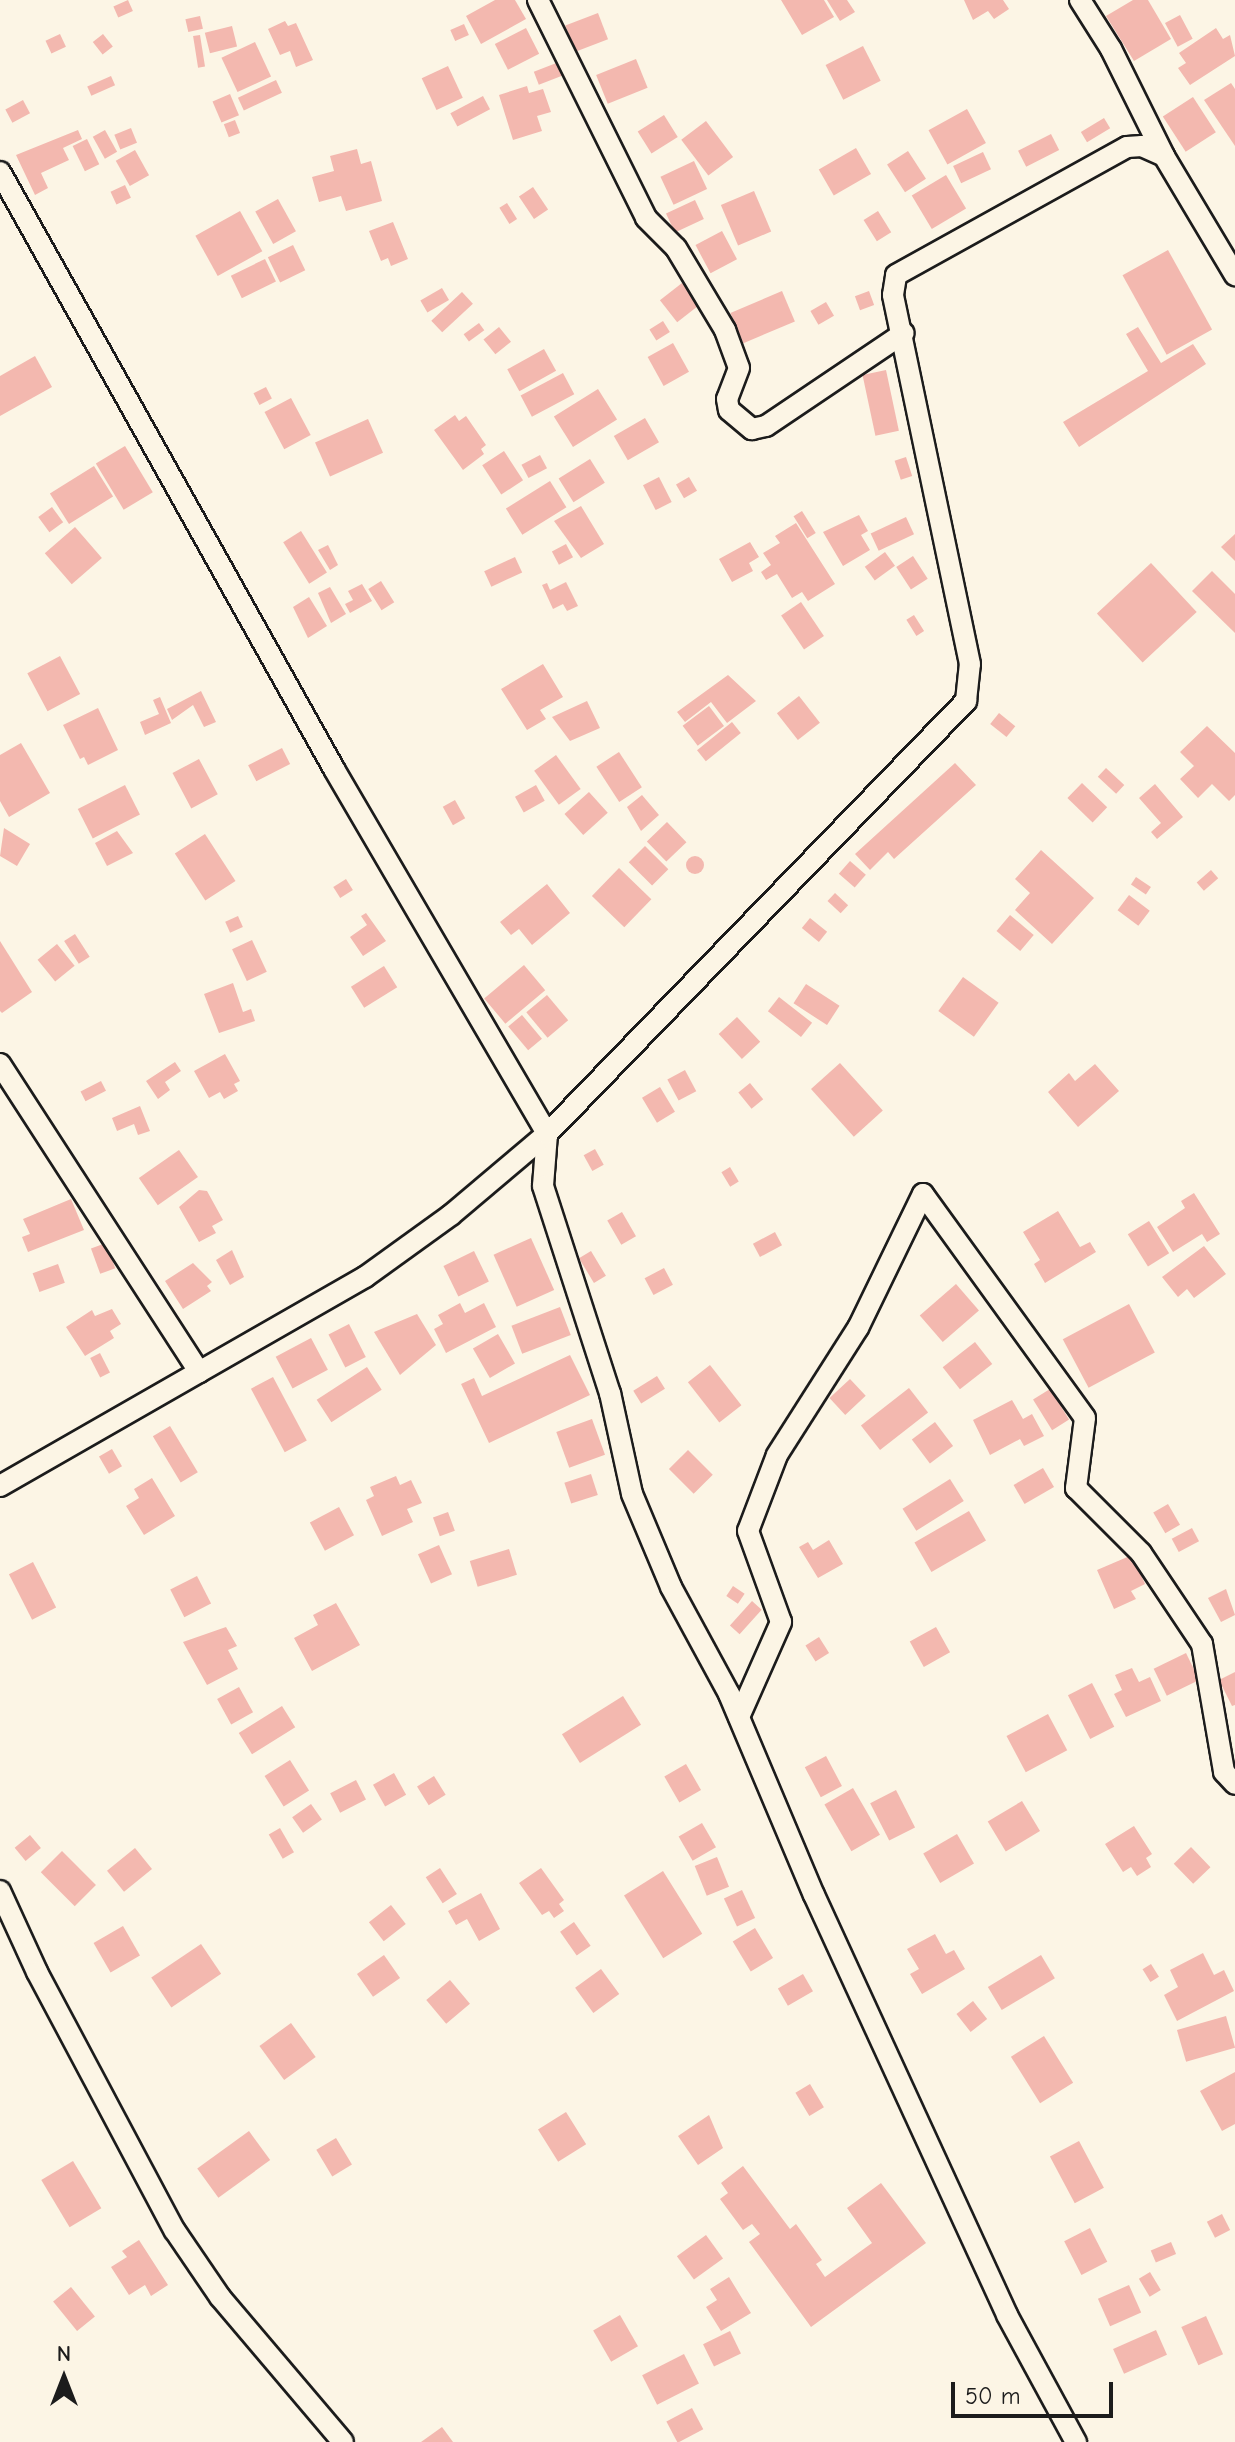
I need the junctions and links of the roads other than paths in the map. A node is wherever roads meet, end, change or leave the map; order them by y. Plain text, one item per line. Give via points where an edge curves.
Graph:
1 (538, 0) edge
2 (1080, 0) edge
3 (1164, 156) junction
4 (0, 172) edge
5 (1235, 275) edge
6 (904, 333) junction
7 (0, 1064) edge
8 (547, 1134) junction
9 (199, 1372) junction
10 (0, 1486) edge
11 (739, 1717) junction
12 (1235, 1784) edge
13 (0, 1891) edge
14 (343, 2442) edge
15 (1076, 2442) edge

1 - 6 street via 646,218 676,248 725,330 739,368 727,399 729,410 752,429 766,426
2 - 3 street via 1111,49
3 - 5 street
3 - 6 street via 1155,149 1127,147 913,263 896,275 893,295
4 - 8 street via 334,769
6 - 8 street via 970,664 966,701
7 - 9 street
8 - 9 street via 451,1215 365,1277
8 - 11 street via 543,1186 610,1393 632,1494 671,1587
9 - 10 street
11 - 12 street via 781,1622 748,1531 777,1455 858,1328 923,1194 1085,1418 1076,1488 1141,1553 1202,1644 1224,1772
11 - 15 street via 814,1895 1007,2315
13 - 14 street via 37,1972 175,2231 220,2297

